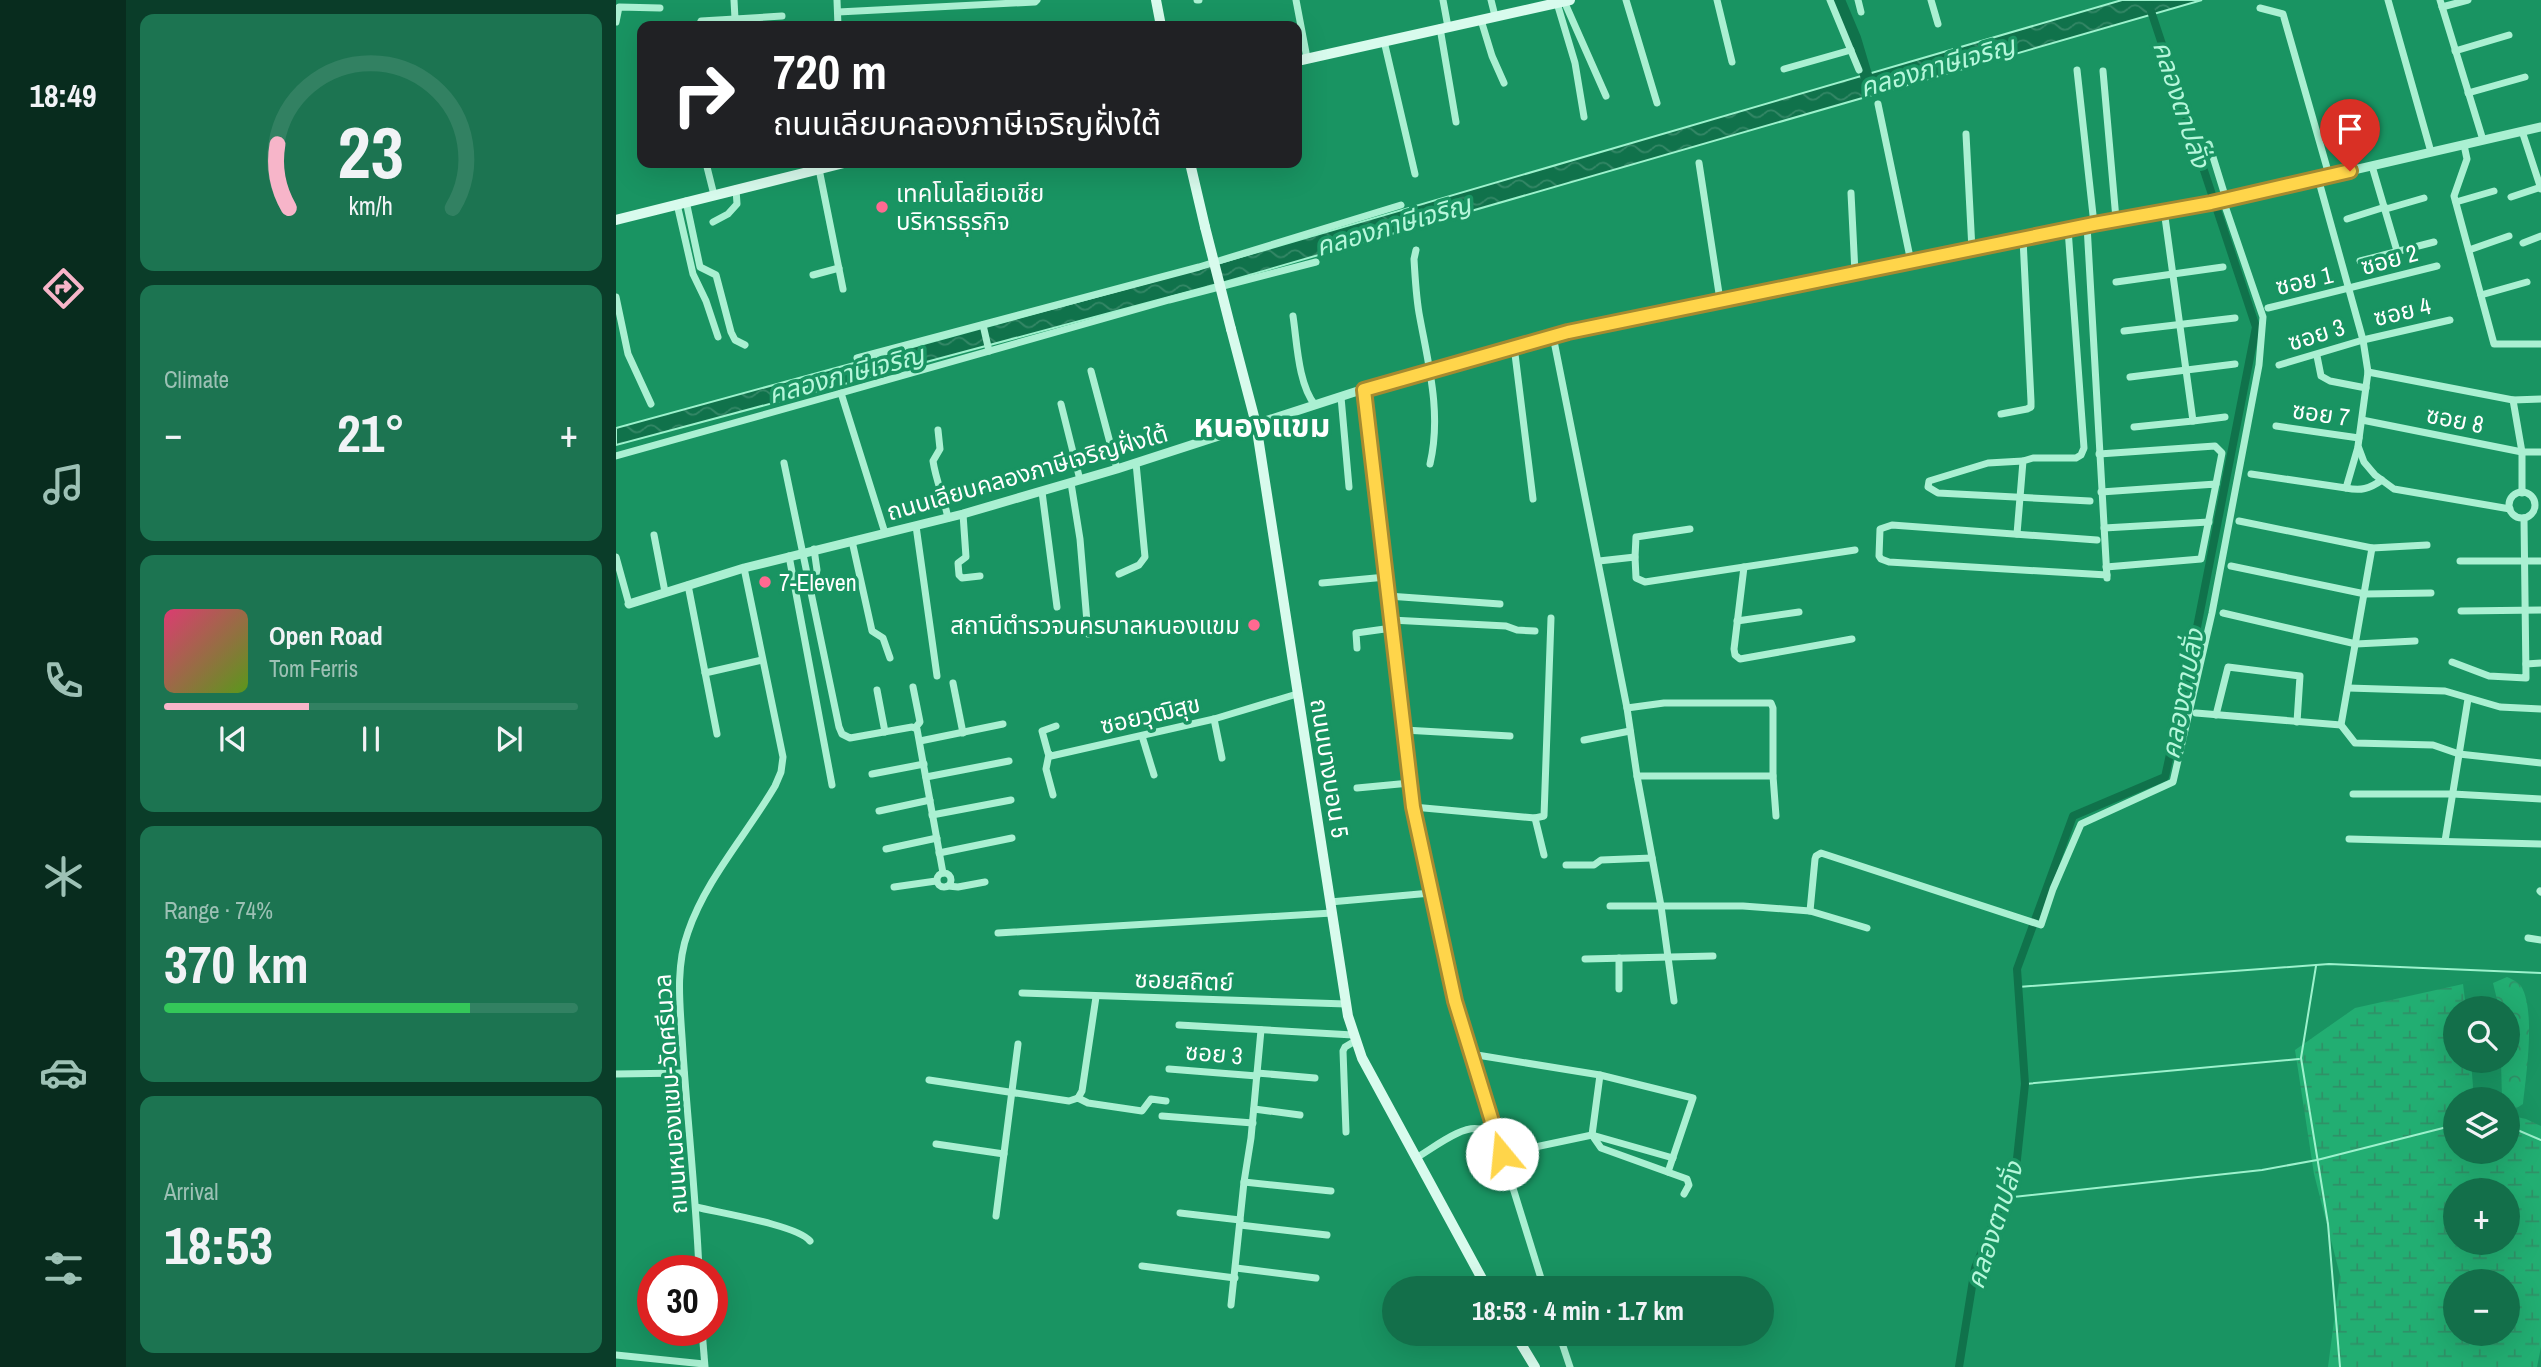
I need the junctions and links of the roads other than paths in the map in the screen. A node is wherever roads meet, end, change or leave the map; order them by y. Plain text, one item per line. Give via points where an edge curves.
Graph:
1 (734, 0) edge
2 (837, 0) edge
3 (1037, 0) edge
4 (1156, 0) edge
5 (1296, 0) edge
6 (1443, 0) edge
7 (1490, 0) edge
8 (1626, 0) edge
9 (1717, 0) edge
10 (1830, 0) edge
11 (1858, 0) edge
12 (1931, 0) edge
13 (2388, 0) edge
14 (2468, 0) edge
15 (1563, 1) edge
16 (620, 4) edge
17 (2441, 4) edge
18 (660, 8) dead end
19 (2260, 8) dead end
20 (838, 12) junction
21 (1861, 12) dead end
22 (782, 16) dead end
23 (1495, 16) junction
24 (735, 19) junction
25 (1482, 20) junction
26 (701, 21) edge
27 (838, 21) edge
28 (1160, 21) edge
29 (1298, 21) edge
30 (616, 22) edge
31 (1938, 24) dead end
32 (1444, 28) junction
33 (2509, 35) dead end
34 (1384, 41) junction
35 (1851, 50) junction
36 (2455, 51) junction
37 (1302, 60) edge
38 (1732, 62) dead end
39 (1784, 68) dead end
40 (1859, 70) dead end
41 (2077, 70) dead end
42 (2103, 71) dead end
43 (2525, 77) dead end
44 (1504, 83) dead end
45 (2468, 93) junction
46 (1606, 96) dead end
47 (1657, 103) dead end
48 (1878, 104) dead end
49 (1584, 117) dead end
50 (1456, 122) dead end
51 (2541, 127) edge
52 (2522, 131) junction
53 (1966, 134) dead end
54 (2483, 140) junction
55 (2209, 144) dead end
56 (2464, 145) junction
57 (2431, 152) junction
58 (1699, 163) dead end
59 (2373, 165) junction
60 (707, 168) edge
61 (810, 168) edge
62 (814, 168) edge
63 (1191, 168) edge
64 (1415, 174) dead end
65 (2329, 176) junction
66 (2318, 178) junction
67 (2541, 188) edge
68 (736, 189) junction
69 (2494, 191) dead end
70 (1851, 193) dead end
71 (714, 195) junction
72 (2511, 197) dead end
73 (2424, 198) dead end
74 (2224, 200) junction
75 (682, 202) junction
76 (2456, 202) junction
77 (1401, 205) dead end
78 (2385, 207) junction
79 (2164, 210) junction
80 (2116, 219) junction
81 (2347, 219) dead end
82 (616, 220) edge
83 (713, 222) dead end
84 (2091, 225) junction
85 (2068, 229) junction
86 (2509, 236) dead end
87 (2541, 236) edge
88 (2023, 239) junction
89 (2434, 242) dead end
90 (2523, 243) dead end
91 (1416, 250) dead end
92 (1972, 250) junction
93 (2469, 250) junction
94 (2397, 251) junction
95 (2360, 261) dead end
96 (1316, 262) dead end
97 (1911, 262) junction
98 (2437, 266) dead end
99 (2224, 267) dead end
100 (839, 268) junction
101 (1855, 273) junction
102 (2173, 273) junction
103 (813, 275) dead end
104 (2116, 282) dead end
105 (2527, 282) dead end
106 (843, 289) dead end
107 (2350, 289) junction
108 (2482, 295) junction
109 (616, 298) edge
110 (1720, 300) junction
111 (2268, 308) dead end
112 (1293, 316) dead end
113 (2235, 318) dead end
114 (2450, 320) dead end
115 (2180, 325) junction
116 (983, 326) junction
117 (2124, 331) dead end
118 (1553, 336) junction
119 (718, 337) dead end
120 (2364, 340) junction
121 (2541, 344) edge
122 (745, 345) dead end
123 (1514, 346) junction
124 (988, 349) junction
125 (2317, 356) junction
126 (856, 358) dead end
127 (2235, 364) dead end
128 (2279, 365) dead end
129 (1431, 370) junction
130 (2186, 370) junction
131 (1091, 371) dead end
132 (2368, 372) junction
133 (2130, 377) dead end
134 (2366, 388) junction
135 (1364, 390) junction
136 (841, 393) junction
137 (1341, 397) junction
138 (2541, 399) edge
139 (2513, 400) junction
140 (650, 404) dead end
141 (1061, 404) dead end
142 (1315, 405) junction
143 (2001, 414) dead end
144 (2225, 417) dead end
145 (2362, 420) junction
146 (2193, 421) junction
147 (1256, 424) junction
148 (2276, 426) dead end
149 (2134, 427) dead end
150 (938, 430) dead end
151 (2359, 442) junction
152 (2522, 452) junction
153 (2541, 452) edge
154 (2099, 454) junction
155 (616, 456) edge
156 (2023, 461) junction
157 (784, 463) dead end
158 (1136, 463) junction
159 (1430, 464) dead end
160 (1117, 469) junction
161 (2251, 474) dead end
162 (2382, 480) junction
163 (1075, 482) junction
164 (2216, 484) junction
165 (1349, 487) dead end
166 (2346, 488) junction
167 (1042, 492) junction
168 (2102, 492) junction
169 (2522, 493) junction
170 (2019, 496) junction
171 (1533, 499) dead end
172 (2090, 501) dead end
173 (2538, 508) edge
174 (2510, 509) junction
175 (963, 514) junction
176 (948, 518) junction
177 (2524, 518) junction
178 (2239, 521) dead end
179 (2209, 523) junction
180 (916, 526) junction
181 (2104, 528) junction
182 (1690, 529) dead end
183 (885, 533) junction
184 (2017, 534) junction
185 (653, 535) dead end
186 (2098, 540) dead end
187 (852, 541) junction
188 (2427, 545) dead end
189 (2372, 548) junction
190 (1855, 550) dead end
191 (809, 551) junction
192 (616, 556) edge
193 (789, 556) junction
194 (1635, 557) junction
195 (1599, 561) junction
196 (2460, 561) dead end
197 (2524, 561) junction
198 (2541, 561) edge
199 (2231, 566) dead end
200 (744, 568) junction
201 (1744, 568) junction
202 (2107, 573) junction
203 (1119, 574) dead end
204 (980, 576) dead end
205 (1386, 577) junction
206 (1322, 583) dead end
207 (688, 585) junction
208 (665, 592) junction
209 (2431, 593) dead end
210 (2365, 594) junction
211 (1388, 596) junction
212 (629, 604) joint
213 (1500, 604) dead end
214 (1057, 607) dead end
215 (2525, 610) junction
216 (2541, 610) edge
217 (2460, 611) dead end
218 (1799, 612) dead end
219 (2223, 612) dead end
220 (1551, 618) dead end
221 (1737, 621) junction
222 (1391, 624) junction
223 (1535, 631) dead end
224 (1088, 634) dead end
225 (1853, 639) dead end
226 (2415, 641) dead end
227 (2356, 644) junction
228 (1357, 648) dead end
229 (890, 658) dead end
230 (762, 660) junction
231 (2452, 662) dead end
232 (2541, 663) edge
233 (2526, 664) junction
234 (705, 673) junction
235 (937, 677) dead end
236 (953, 683) dead end
237 (913, 687) dead end
238 (2348, 688) junction
239 (877, 690) dead end
240 (1297, 694) junction
241 (2468, 699) junction
242 (1627, 708) junction
243 (2541, 709) edge
244 (2196, 713) dead end
245 (2216, 715) junction
246 (1214, 719) junction
247 (2297, 722) junction
248 (1003, 724) dead end
249 (2341, 725) junction
250 (1056, 726) dead end
251 (916, 727) junction
252 (1404, 730) junction
253 (1630, 731) junction
254 (885, 732) junction
255 (963, 733) junction
256 (717, 734) dead end
257 (1142, 736) junction
258 (1510, 736) dead end
259 (1584, 740) dead end
260 (920, 741) junction
261 (1049, 754) junction
262 (2459, 754) junction
263 (1222, 758) dead end
264 (1009, 761) dead end
265 (2541, 763) edge
266 (924, 764) junction
267 (872, 774) dead end
268 (1154, 775) dead end
269 (1637, 776) junction
270 (1773, 776) junction
271 (926, 777) junction
272 (1410, 783) junction
273 (832, 785) dead end
274 (1357, 788) dead end
275 (2353, 794) dead end
276 (2453, 794) junction
277 (1053, 795) dead end
278 (2541, 799) edge
279 (930, 800) junction
280 (1011, 800) dead end
281 (1413, 807) junction
282 (879, 811) dead end
283 (932, 815) junction
284 (1776, 816) dead end
285 (1535, 818) junction
286 (937, 838) junction
287 (1012, 838) dead end
288 (2349, 839) dead end
289 (2445, 841) junction
290 (2541, 844) edge
291 (886, 849) dead end
292 (939, 853) junction
293 (1544, 856) dead end
294 (1652, 858) junction
295 (1566, 865) dead end
296 (943, 873) junction
297 (936, 881) junction
298 (985, 882) dead end
299 (948, 886) junction
300 (894, 887) dead end
301 (1431, 894) junction
302 (1610, 906) dead end
303 (1661, 906) junction
304 (1331, 907) junction
305 (1810, 911) junction
306 (1867, 928) dead end
307 (998, 933) dead end
308 (2528, 938) dead end
309 (2541, 940) edge
310 (1713, 956) dead end
311 (1668, 957) junction
312 (1619, 958) junction
313 (1585, 959) dead end
314 (1619, 989) dead end
315 (1022, 993) dead end
316 (1096, 997) junction
317 (1674, 1001) dead end
318 (1346, 1004) junction
319 (1179, 1025) dead end
320 (1261, 1030) junction
321 (1354, 1038) junction
322 (1018, 1044) dead end
323 (1471, 1054) junction
324 (1169, 1069) dead end
325 (684, 1073) junction
326 (616, 1074) edge
327 (1257, 1074) junction
328 (1601, 1075) junction
329 (1315, 1078) dead end
330 (929, 1080) dead end
331 (1013, 1091) junction
332 (1078, 1098) junction
333 (1166, 1101) dead end
334 (1254, 1109) junction
335 (1300, 1115) dead end
336 (1162, 1116) dead end
337 (1253, 1123) junction
338 (1482, 1130) dead end
339 (1346, 1132) dead end
340 (1592, 1135) junction
341 (936, 1144) dead end
342 (1004, 1154) junction
343 (1502, 1154) junction
344 (1416, 1158) junction
345 (1673, 1158) junction
346 (1668, 1172) junction
347 (1244, 1182) junction
348 (1331, 1191) dead end
349 (1684, 1194) dead end
350 (696, 1207) junction
351 (1180, 1213) dead end
352 (996, 1216) dead end
353 (1240, 1222) junction
354 (1327, 1235) dead end
355 (810, 1241) dead end
356 (698, 1255) edge
357 (1142, 1266) dead end
358 (1236, 1268) junction
359 (1480, 1276) edge
360 (1540, 1276) edge
361 (1235, 1278) junction
362 (1316, 1278) dead end
363 (1231, 1305) dead end
364 (703, 1346) edge
365 (1522, 1346) edge
366 (1563, 1346) edge
367 (616, 1355) edge
368 (704, 1366) edge
369 (1535, 1367) edge
370 (1570, 1367) edge

1 - 24 street
2 - 20 street
3 - 20 street
4 - 28 main road
5 - 29 street
6 - 32 street
7 - 23 street
8 - 47 street
9 - 38 street
10 - 35 street
11 - 21 street
12 - 31 street
13 - 57 street
14 - 17 street
15 - 23 main road
15 - 46 street
15 - 49 street
16 - 18 street
16 - 30 street
17 - 36 street
19 - 65 street via 2283,14
20 - 27 street
22 - 24 street
23 - 25 main road
24 - 26 street
25 - 32 main road
25 - 44 street
32 - 34 main road
32 - 50 street
33 - 36 street
34 - 37 main road
34 - 64 street
35 - 39 street
35 - 40 street
36 - 45 street
41 - 84 street
42 - 80 street
43 - 45 street
45 - 54 street
48 - 97 street
51 - 52 street, ถนนเลียบคลองภาษีเจริญฝั่งใต้
52 - 54 street, ถนนเลียบคลองภาษีเจริญฝั่งใต้
52 - 67 street
53 - 92 street
54 - 56 street, ถนนเลียบคลองภาษีเจริญฝั่งใต้
55 - 74 street
56 - 57 street, ถนนเลียบคลองภาษีเจริญฝั่งใต้
56 - 76 street via 2467,159
57 - 59 street, ถนนเลียบคลองภาษีเจริญฝั่งใต้
58 - 110 street
59 - 65 street, ถนนเลียบคลองภาษีเจริญฝั่งใต้
59 - 78 street
60 - 71 street
61 - 68 main road
62 - 100 street
63 - 147 main road, ถนนบางบอน 5, bridge
65 - 66 street, ถนนเลียบคลองภาษีเจริญฝั่งใต้
66 - 74 street, ถนนเลียบคลองภาษีเจริญฝั่งใต้
66 - 107 street
67 - 72 street
68 - 71 main road
68 - 83 street via 737,204
69 - 76 street
70 - 101 street
71 - 75 main road
73 - 78 street
74 - 79 street, ถนนเลียบคลองภาษีเจริญฝั่งใต้
74 - 305 street via 2261,308 2263,331 2212,613 2174,779 2081,824 2042,924 1821,853 1815,859
75 - 82 main road
75 - 119 street via 693,274
75 - 122 street via 700,267 716,275 735,340
76 - 93 street
77 - 116 street
78 - 81 street
78 - 94 street
79 - 80 street, ถนนเลียบคลองภาษีเจริญฝั่งใต้
79 - 102 street
80 - 84 street, ถนนเลียบคลองภาษีเจริญฝั่งใต้
84 - 85 street, ถนนเลียบคลองภาษีเจริญฝั่งใต้
84 - 154 street
85 - 88 street, ถนนเลียบคลองภาษีเจริญฝั่งใต้
85 - 156 street via 2084,448 2076,458
86 - 93 street
87 - 90 street
88 - 92 street, ถนนเลียบคลองภาษีเจริญฝั่งใต้
88 - 143 street via 2031,407
89 - 94 street
91 - 129 street via 1419,315
92 - 97 street, ถนนเลียบคลองภาษีเจริญฝั่งใต้
93 - 108 street
94 - 95 street
96 - 124 street
97 - 101 street, ถนนเลียบคลองภาษีเจริญฝั่งใต้
98 - 107 street, ซอย 2
99 - 102 street
100 - 103 street
100 - 106 street
101 - 110 street, ถนนเลียบคลองภาษีเจริญฝั่งใต้
102 - 104 street
102 - 115 street
105 - 108 street
107 - 111 street, ซอย 1
107 - 120 street
108 - 121 street via 2494,344
109 - 140 street via 628,354
110 - 118 street, ถนนเลียบคลองภาษีเจริญฝั่งใต้
112 - 142 street via 1304,383
113 - 115 street
114 - 120 street, ซอย 4
115 - 117 street
115 - 130 street
116 - 124 street
116 - 126 street
118 - 123 street, ถนนเลียบคลองภาษีเจริญฝั่งใต้
118 - 195 street
120 - 125 street, ซอย 3
120 - 132 street
123 - 129 street, ถนนเลียบคลองภาษีเจริญฝั่งใต้
123 - 171 street
124 - 136 street
125 - 128 street, ซอย 3
125 - 134 street via 2322,376
127 - 130 street
129 - 135 street, ถนนเลียบคลองภาษีเจริญฝั่งใต้
129 - 159 street via 1435,435
130 - 133 street
130 - 146 street
131 - 160 street
132 - 134 street
132 - 139 street
134 - 145 street
135 - 137 street, ถนนเลียบคลองภาษีเจริญฝั่งใต้
135 - 205 street
136 - 155 street
136 - 183 street
137 - 142 street, ถนนเลียบคลองภาษีเจริญฝั่งใต้
137 - 165 street
138 - 139 street
139 - 152 street
141 - 163 street
142 - 147 street, ถนนเลียบคลองภาษีเจริญฝั่งใต้
144 - 146 street
145 - 151 street
145 - 152 street, ซอย 8
146 - 149 street
147 - 158 street, ถนนเลียบคลองภาษีเจริญฝั่งใต้
147 - 240 main road, ถนนบางบอน 5
148 - 151 street, ซอย 7
150 - 176 street via 940,449 933,461
151 - 162 street via 2364,462
151 - 166 street
152 - 153 street, ซอย 8
152 - 169 street
154 - 164 street via 2215,446 2222,453
154 - 168 street
156 - 170 street
156 - 170 street via 1988,463 1927,484 1938,493
157 - 191 street
158 - 160 street, ถนนเลียบคลองภาษีเจริญฝั่งใต้
158 - 203 street via 1145,557
160 - 163 street, ถนนเลียบคลองภาษีเจริญฝั่งใต้
161 - 166 street
162 - 166 street via 2359,490
162 - 174 street via 2394,489
163 - 167 street, ถนนเลียบคลองภาษีเจริญฝั่งใต้
163 - 224 street
164 - 168 street
164 - 179 street
167 - 175 street, ถนนเลียบคลองภาษีเจริญฝั่งใต้
167 - 214 street
168 - 181 street
169 - 173 street
169 - 174 street via 2511,499
170 - 172 street
170 - 184 street
173 - 177 street
174 - 177 street
175 - 176 street, ถนนเลียบคลองภาษีเจริญฝั่งใต้
175 - 204 street via 966,557 958,563 959,575
176 - 180 street, ถนนเลียบคลองภาษีเจริญฝั่งใต้
177 - 197 street
178 - 189 street
179 - 181 street
179 - 202 street via 2203,557 2198,561
180 - 183 street, ถนนเลียบคลองภาษีเจริญฝั่งใต้
180 - 235 street
181 - 202 street
182 - 194 street via 1636,537
183 - 187 street, ถนนเลียบคลองภาษีเจริญฝั่งใต้
184 - 186 street
184 - 202 street via 1886,526 1879,533 1879,555 1889,562
185 - 208 street
187 - 191 street, ถนนเลียบคลองภาษีเจริญฝั่งใต้
187 - 229 street via 872,631 883,638
188 - 189 street
189 - 210 street
190 - 201 street
191 - 193 street, ถนนเลียบคลองภาษีเจริญฝั่งใต้
191 - 254 street via 812,592 842,734 850,738
192 - 212 street
193 - 200 street, ถนนเลียบคลองภาษีเจริญฝั่งใต้
193 - 273 street
194 - 195 street
194 - 201 street via 1636,579 1645,582
195 - 242 street
196 - 197 street
197 - 198 street
197 - 215 street
199 - 210 street
200 - 207 street, ถนนเลียบคลองภาษีเจริญฝั่งใต้
200 - 230 street, ถนนหนองแขม-วัดศรีนวล
201 - 221 street
205 - 206 street
205 - 211 street
207 - 208 street, ถนนเลียบคลองภาษีเจริญฝั่งใต้
207 - 234 street
208 - 212 street, ถนนเลียบคลองภาษีเจริญฝั่งใต้
209 - 210 street
210 - 227 street
211 - 213 street
211 - 222 street
215 - 216 street
215 - 217 street
215 - 233 street
218 - 221 street
219 - 227 street
220 - 285 street via 1545,813
221 - 225 street via 1734,649 1740,659
222 - 223 street via 1506,626
222 - 228 street via 1356,633
222 - 252 street
226 - 227 street
227 - 238 street
230 - 234 street
230 - 325 street, ถนนหนองแขม-วัดศรีนวล via 783,757 781,772 708,889 688,930 680,966
231 - 233 street via 2506,678 2526,678
232 - 233 street
234 - 256 street
236 - 255 street
237 - 251 street via 920,722
238 - 241 street via 2445,691
238 - 249 street
239 - 254 street
240 - 246 street, ซอยวุฒิสุข
240 - 304 main road, ถนนบางบอน 5
241 - 243 street via 2500,707
241 - 262 street
242 - 253 street
242 - 270 street via 1664,703 1771,703
244 - 245 street
245 - 247 street
245 - 247 street via 2228,667 2300,676
246 - 257 street, ซอยวุฒิสุข
246 - 263 street
247 - 249 street
248 - 255 street
249 - 262 street via 2355,743 2433,745
250 - 261 street via 1042,731
251 - 254 street
251 - 260 street
252 - 258 street
252 - 272 street
253 - 259 street
253 - 269 street
255 - 260 street
257 - 261 street, ซอยวุฒิสุข
257 - 268 street
260 - 266 street
261 - 277 street via 1046,769
262 - 265 street
262 - 276 street
264 - 271 street
266 - 267 street
266 - 271 street
269 - 270 street
269 - 294 street
270 - 284 street
271 - 279 street
272 - 274 street
272 - 281 street
275 - 276 street
276 - 278 street
276 - 289 street
279 - 282 street
279 - 283 street
280 - 283 street
281 - 285 street
281 - 301 street
283 - 286 street
285 - 293 street
286 - 291 street
286 - 292 street
287 - 292 street
288 - 289 street
289 - 290 street
292 - 296 street
294 - 295 street
294 - 303 street
296 - 297 street
296 - 299 street via 950,876
297 - 299 street via 941,887
297 - 300 street
298 - 299 street
301 - 304 street
301 - 323 street
302 - 303 street
303 - 305 street
303 - 311 street
304 - 307 street
304 - 318 main road, ถนนบางบอน 5
305 - 306 street
308 - 309 street
310 - 311 street
311 - 312 street
311 - 317 street
312 - 313 street
312 - 314 street
315 - 316 street, ซอยสถิตย์
316 - 318 street, ซอยสถิตย์
316 - 332 street
318 - 321 main road, ถนนบางบอน 5
319 - 320 street
320 - 321 street
320 - 327 street
321 - 339 street via 1343,1051
321 - 344 main road, ถนนบางบอน 5
322 - 331 street
323 - 328 street
323 - 343 street
324 - 327 street, ซอย 3
325 - 326 street
325 - 350 street, ถนนหนองแขม-วัดศรีนวล
327 - 329 street, ซอย 3
327 - 334 street
328 - 340 street
328 - 345 street via 1693,1098
330 - 331 street
331 - 332 street via 1069,1101
331 - 342 street
332 - 333 street via 1142,1111 1151,1099
334 - 335 street
334 - 337 street
336 - 337 street
337 - 347 street
338 - 344 street via 1465,1129
340 - 343 street
340 - 345 street
340 - 346 street via 1601,1148
341 - 342 street
342 - 352 street
343 - 360 street
344 - 359 main road, ถนนบางบอน 5
345 - 346 street
346 - 349 street via 1687,1179
347 - 348 street
347 - 353 street
350 - 355 street via 800,1233
350 - 356 street, ถนนหนองแขม-วัดศรีนวล
351 - 353 street
353 - 354 street
353 - 358 street
357 - 361 street
358 - 361 street
358 - 362 street
361 - 363 street
364 - 368 street
365 - 369 main road
366 - 370 street
367 - 368 street

